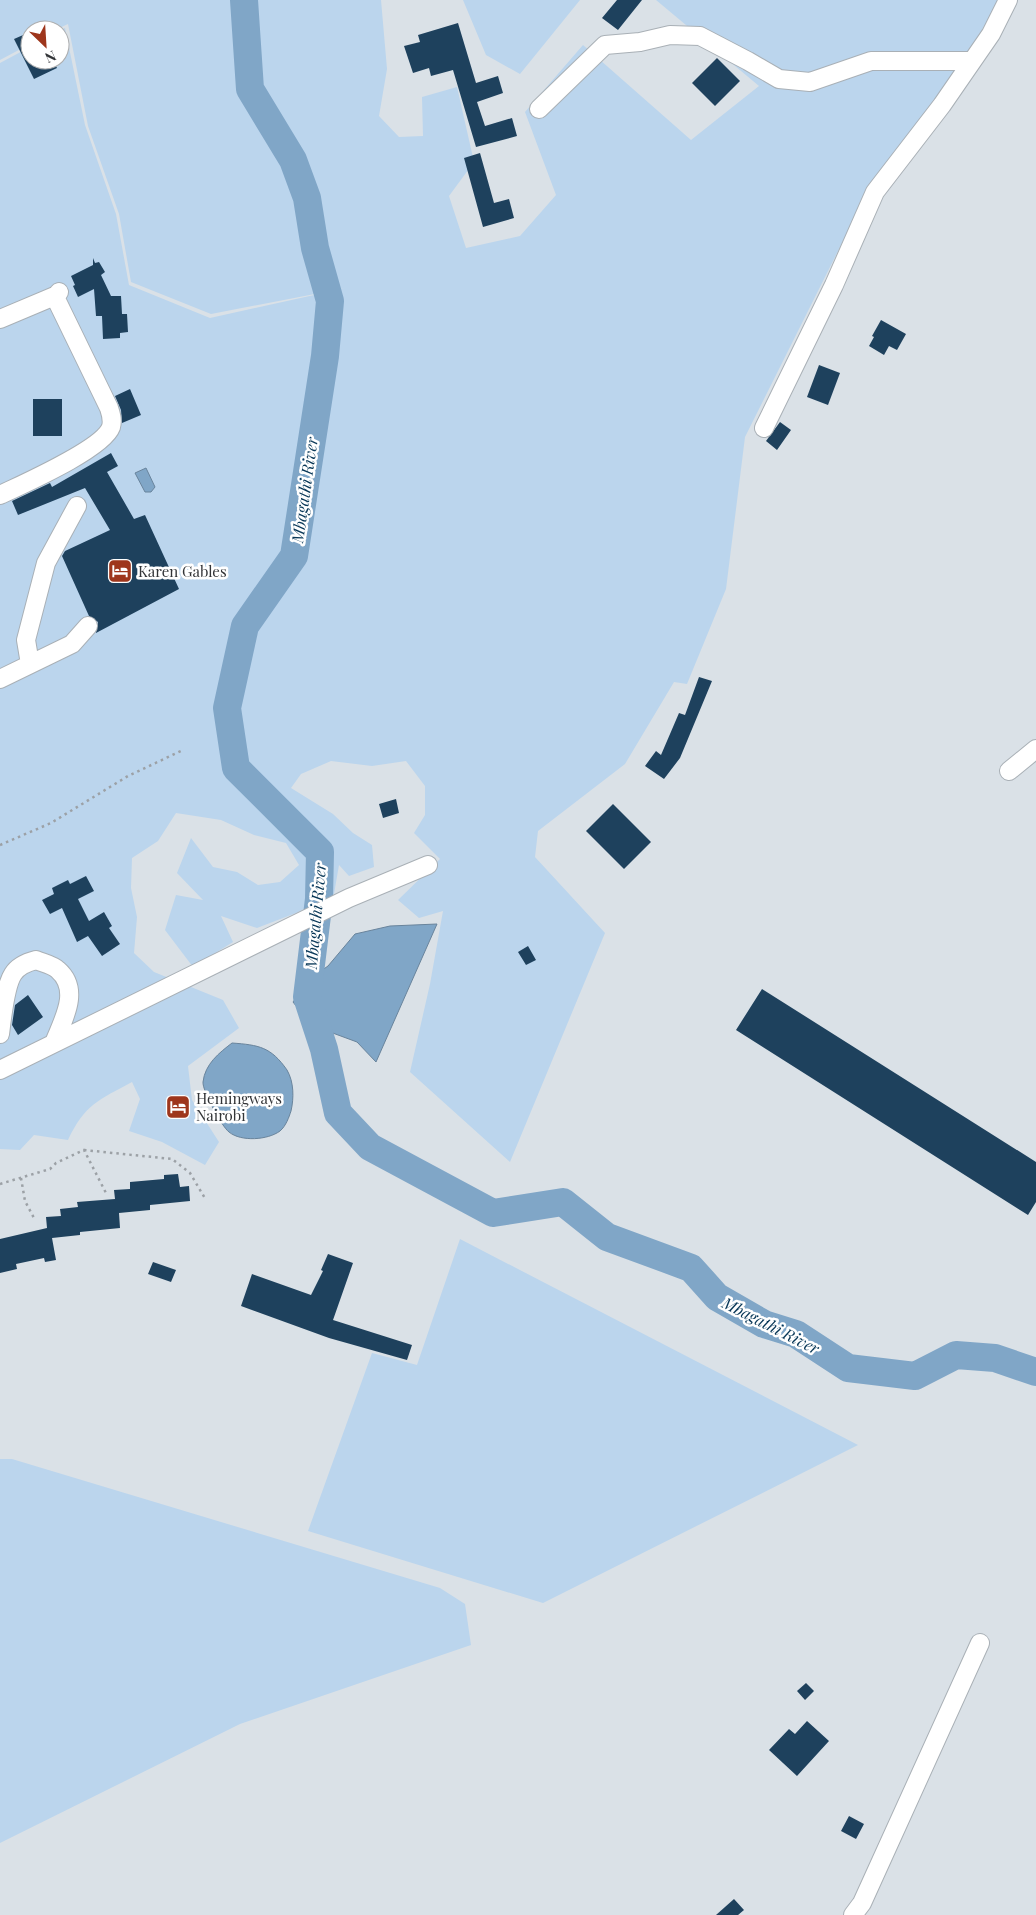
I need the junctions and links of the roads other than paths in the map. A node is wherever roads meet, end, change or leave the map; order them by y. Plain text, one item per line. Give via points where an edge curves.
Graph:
1 (1008, 0) edge
2 (972, 61) junction
3 (539, 109) dead end
4 (0, 319) edge
5 (764, 428) dead end
6 (0, 495) edge
7 (77, 506) dead end
8 (88, 626) dead end
9 (30, 664) junction
10 (0, 679) edge
11 (1036, 749) edge
12 (1009, 771) dead end
13 (428, 865) dead end
14 (0, 1034) edge
15 (54, 1043) junction
16 (0, 1070) edge
17 (980, 1643) dead end
18 (853, 1915) edge

1 - 2 street via 991,34
2 - 3 street via 872,62 810,82 779,79 700,36 670,34 640,42 605,45
2 - 5 street via 876,192
4 - 6 street via 58,293 56,299 110,408 112,420 111,428 102,438 61,466
7 - 9 street via 46,563 26,640
8 - 9 street via 72,644
9 - 10 street
11 - 12 street
13 - 15 street via 349,898
14 - 15 street via 13,974 25,963 36,960 58,970 69,987 69,1006
15 - 16 street
17 - 18 street via 862,1903

